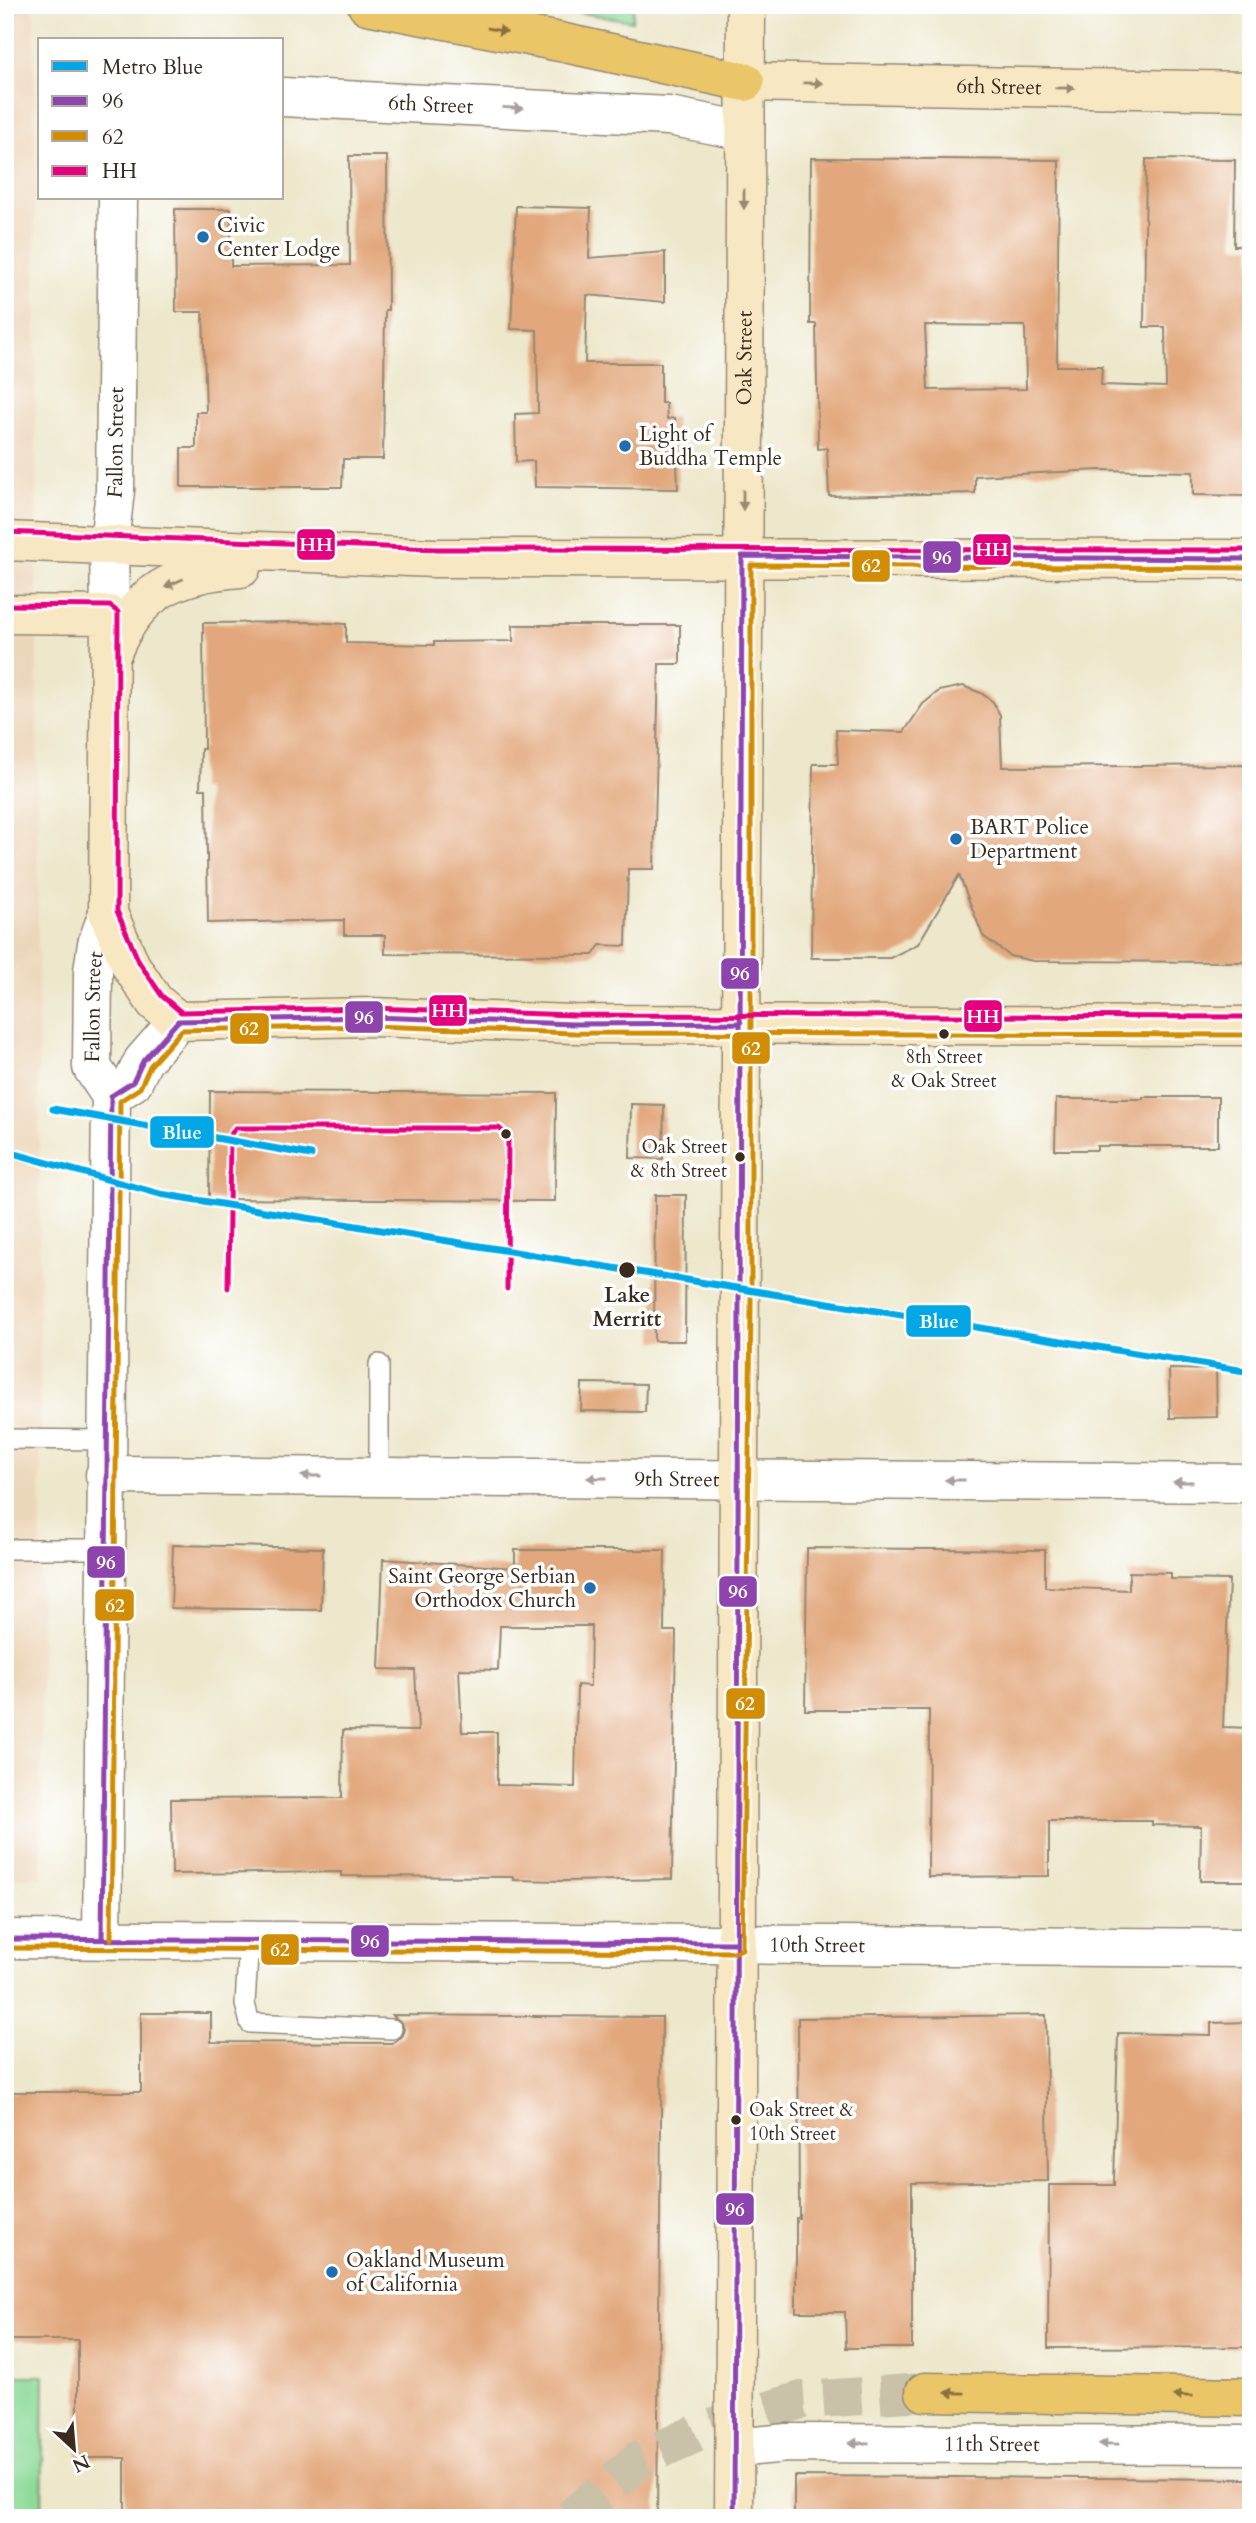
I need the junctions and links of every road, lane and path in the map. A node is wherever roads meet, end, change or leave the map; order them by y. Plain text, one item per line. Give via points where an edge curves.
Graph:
1 (367, 5) edge
2 (746, 5) edge
3 (745, 82) junction
4 (1251, 91) edge
5 (284, 97) edge
6 (745, 131) junction
7 (118, 200) edge
8 (5, 541) edge
9 (109, 544) junction
10 (742, 556) junction
11 (435, 558) junction
12 (1251, 559) edge
13 (5, 614) edge
14 (110, 615) junction
15 (112, 653) junction
16 (108, 913) junction
17 (178, 1021) junction
18 (741, 1023) junction
19 (1251, 1026) edge
20 (111, 1096) junction
21 (379, 1364) dead end
22 (5, 1438) edge
23 (105, 1458) junction
24 (379, 1477) junction
25 (739, 1479) junction
26 (1251, 1483) edge
27 (5, 1549) edge
28 (105, 1549) junction
29 (5, 1939) edge
30 (102, 1939) junction
31 (249, 1940) junction
32 (735, 1943) junction
33 (1251, 1948) edge
34 (392, 2029) dead end
35 (925, 2392) tunnel mouth
36 (1251, 2397) edge
37 (1251, 2445) edge
38 (735, 2448) junction
39 (734, 2518) edge

1 -> 3 main road
2 - 3 main road, Oak Street
3 -> 4 main road, 6th Street
3 - 6 main road, Oak Street
5 -> 6 street, 6th Street via 669,116
6 -> 10 main road, Oak Street
7 - 9 street, Fallon Street via 116,491
8 - 9 main road
9 - 11 main road
9 - 14 street, Fallon Street
10 - 11 main road
10 - 12 main road
10 - 18 main road, Oak Street
11 -> 15 main road via 214,570 190,576 148,595 133,610
13 - 14 main road
14 - 15 main road, Fallon Street
15 - 16 main road, Fallon Street
16 - 17 main road via 131,966 155,1002
16 - 20 street, Fallon Street via 93,971 92,1067
17 - 18 main road via 372,1017 574,1024
17 - 20 street via 143,1061 133,1082
18 - 19 main road
18 - 25 main road, Oak Street
20 - 23 street
21 - 24 lane
22 - 23 lane
24 -> 23 street, 9th Street
23 - 28 street
25 -> 24 street, 9th Street
26 -> 25 street, 9th Street
25 - 32 main road, Oak Street
27 - 28 lane
28 - 30 street
29 - 30 street, 10th Street
30 - 31 street, 10th Street
31 - 32 street, 10th Street
31 - 34 lane via 245,2004 250,2023
32 - 33 street, 10th Street
32 - 38 main road, Oak Street
36 -> 35 main road
37 -> 38 street, 11th Street via 824,2443
38 - 39 main road, Oak Street

